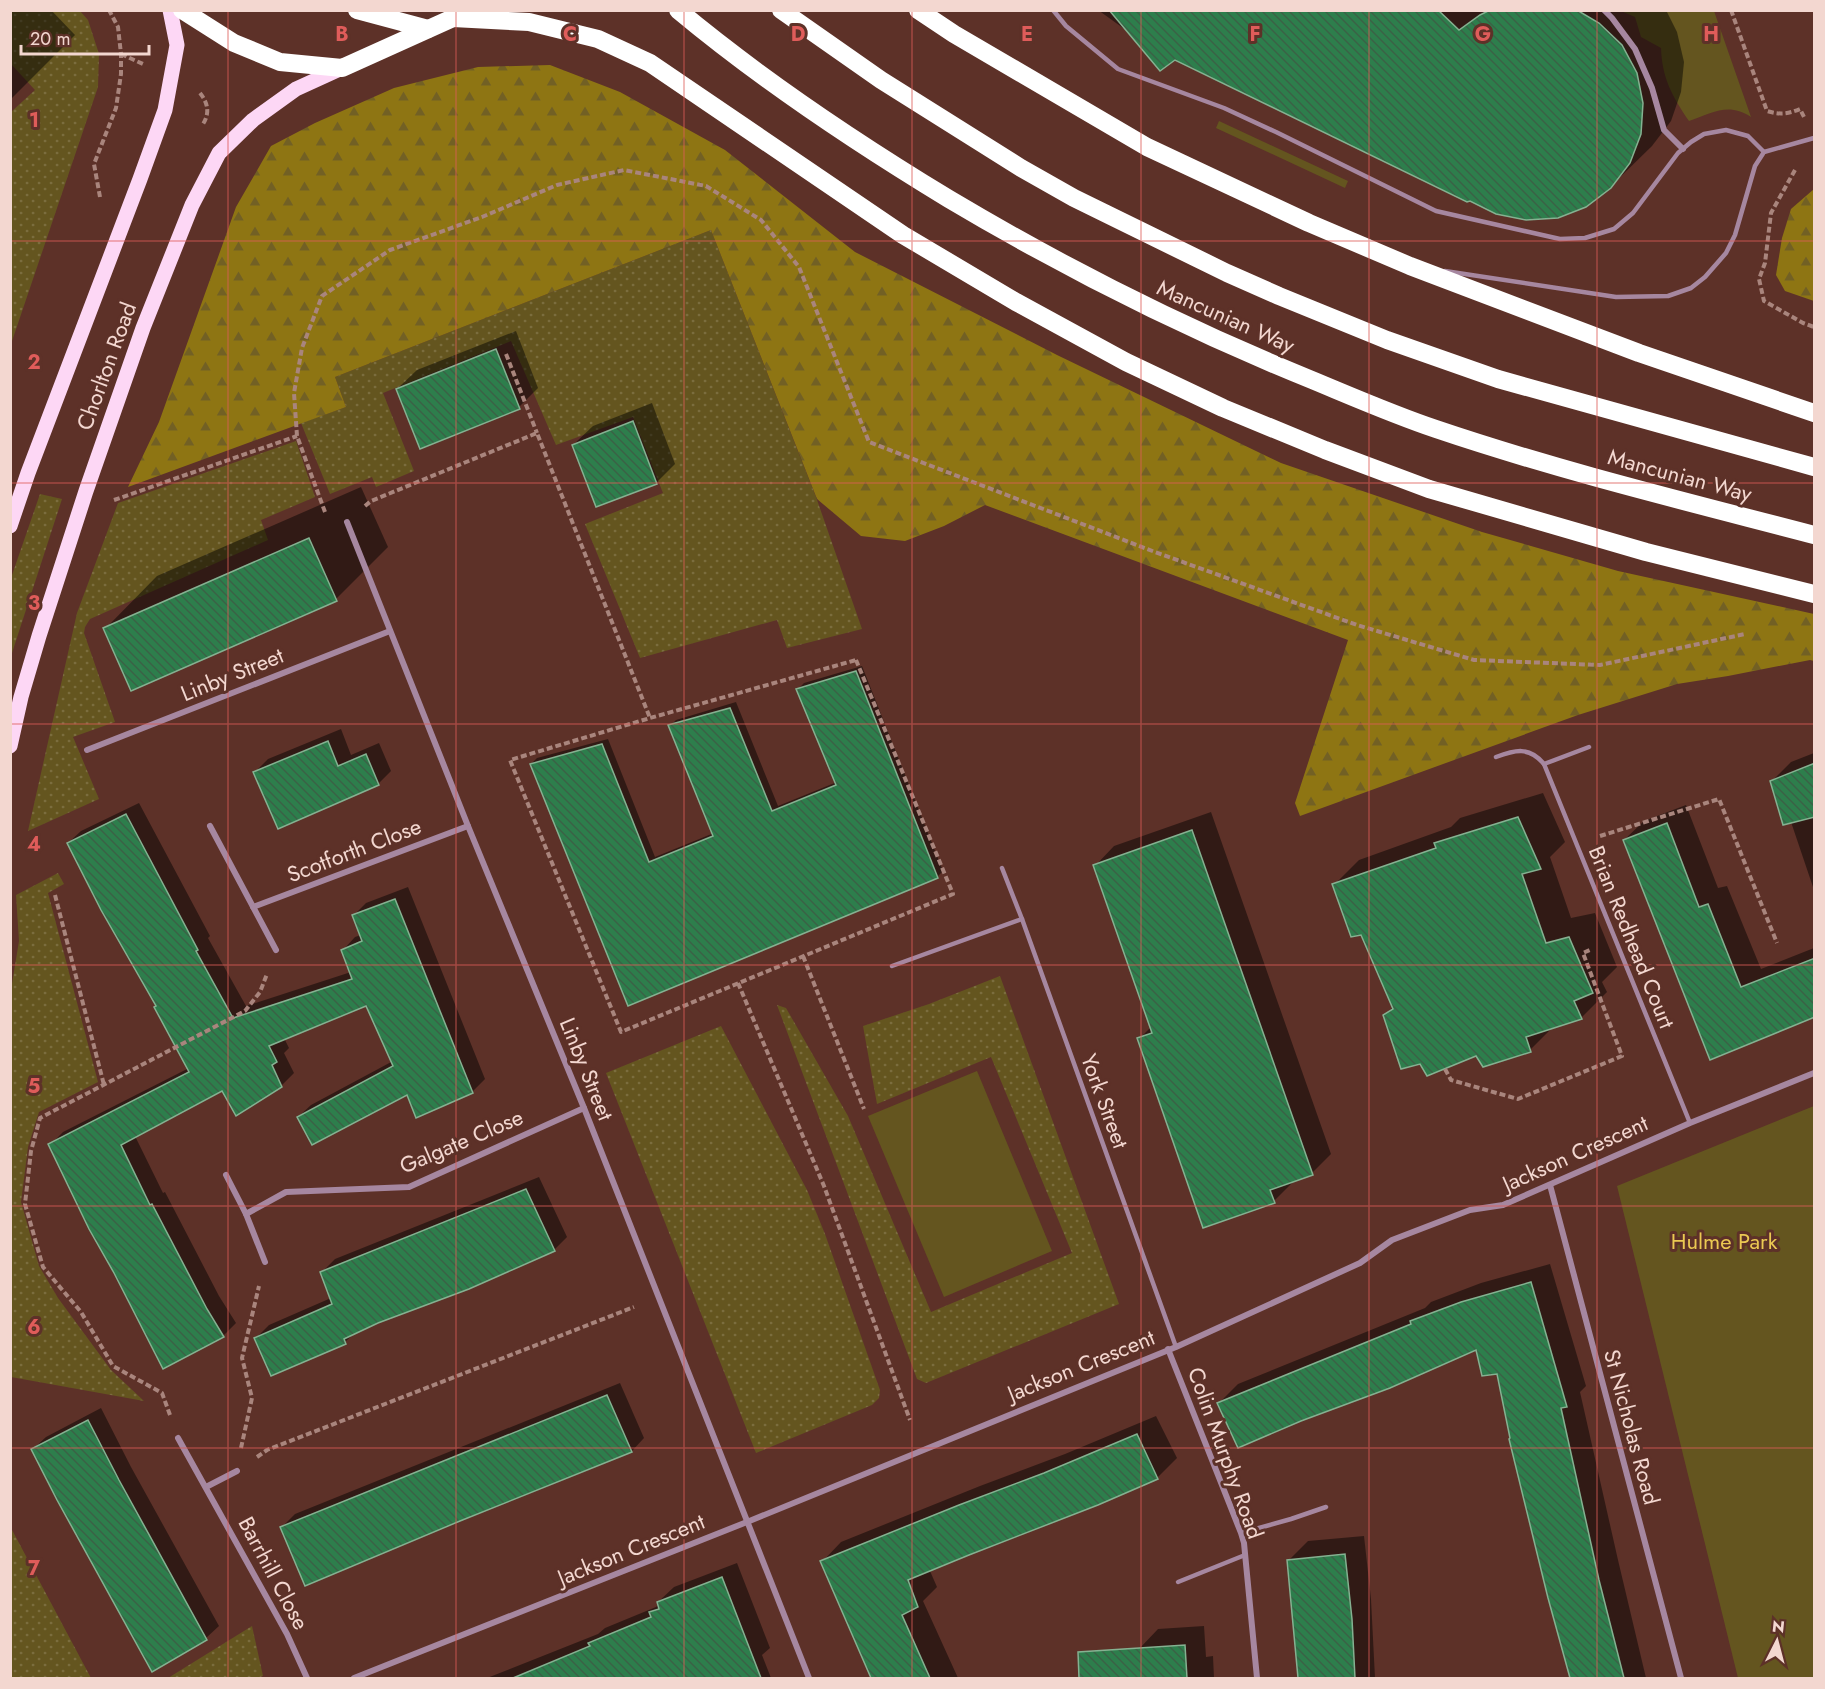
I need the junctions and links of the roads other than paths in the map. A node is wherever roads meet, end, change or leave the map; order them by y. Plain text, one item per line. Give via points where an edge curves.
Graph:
1 (170, 10) edge
2 (182, 10) edge
3 (357, 10) edge
4 (678, 10) edge
5 (781, 10) edge
6 (918, 10) edge
7 (1053, 10) edge
8 (1604, 10) edge
9 (461, 14) edge
10 (428, 29) junction
11 (342, 68) junction
12 (1814, 138) edge
13 (1683, 149) junction
14 (1764, 152) junction
15 (1410, 266) junction
16 (1815, 413) edge
17 (1815, 467) edge
18 (347, 522) road end
19 (10, 526) edge
20 (1815, 535) edge
21 (1815, 594) edge
22 (390, 631) junction
23 (10, 746) edge
24 (1589, 747) dead end
25 (87, 750) dead end
26 (1496, 758) dead end
27 (1544, 764) junction
28 (210, 826) dead end
29 (468, 826) junction
30 (1002, 868) dead end
31 (253, 907) junction
32 (1022, 919) junction
33 (276, 950) road end
34 (892, 966) dead end
35 (1815, 1073) edge
36 (584, 1108) junction
37 (1690, 1123) junction
38 (226, 1174) dead end
39 (1550, 1185) junction
40 (246, 1214) junction
41 (265, 1262) road end
42 (1176, 1347) junction
43 (1168, 1349) junction
44 (178, 1438) road end
45 (237, 1471) road end
46 (206, 1487) junction
47 (1326, 1507) dead end
48 (747, 1522) junction
49 (1241, 1533) junction
50 (1245, 1555) junction
51 (1178, 1582) dead end
52 (307, 1678) edge
53 (354, 1678) edge
54 (809, 1678) edge
55 (1257, 1678) edge
56 (1680, 1678) edge

1 - 19 main road, Chorlton Road via 177,45 165,110
2 - 11 highway via 234,43 280,62
3 - 10 highway
4 - 20 highway, Mancunian Way via 759,73 911,176 1047,256 1160,314 1264,361 1433,428 1536,461
5 - 17 highway, Mancunian Way via 880,80 1021,168 1074,198 1279,296 1498,379
6 - 15 highway via 1147,147
7 - 13 lane via 1066,26 1118,69 1224,108 1436,211 1560,239 1585,238 1614,229 1634,213
8 - 13 street via 1635,49 1664,130
9 - 10 highway
9 - 21 highway via 529,22 598,39 650,63 903,235 1126,362 1223,408 1429,489 1646,552
10 - 11 highway
11 - 23 main road, Chorlton Road via 296,89 253,120 219,153 192,205 133,355 82,502 39,636
12 - 14 lane
13 - 14 lane via 1704,134 1726,130 1748,136
14 - 15 lane via 1755,166 1726,253 1691,288 1668,296 1616,297
15 - 16 highway via 1639,353
18 - 22 street, Linby Street
22 - 25 street, Linby Street
22 - 29 street, Linby Street
24 - 27 lane
26 - 27 lane via 1511,751 1524,751 1536,755
27 - 37 lane, Brian Redhead Court
28 - 31 street
29 - 31 street, Scotforth Close
29 - 36 street, Linby Street
30 - 32 lane, York Street
31 - 33 street
32 - 34 lane
32 - 42 lane, York Street
35 - 37 street, Jackson Crescent
36 - 40 street, Galgate Close via 409,1187 286,1192
36 - 48 street, Linby Street
37 - 39 street, Jackson Crescent
38 - 40 street
39 - 42 street, Jackson Crescent via 1503,1205 1470,1210 1392,1240 1360,1263
39 - 56 street, St Nicholas Road
40 - 41 street
42 - 43 street, Jackson Crescent
43 - 48 street, Jackson Crescent
43 - 49 street, Colin Murphy Road
44 - 46 street, Barrhill Close
45 - 46 street
46 - 52 street, Barrhill Close
47 - 49 lane
48 - 53 street, Jackson Crescent
48 - 54 street, Linby Street
49 - 50 street, Colin Murphy Road
50 - 51 lane
50 - 55 street, Colin Murphy Road

